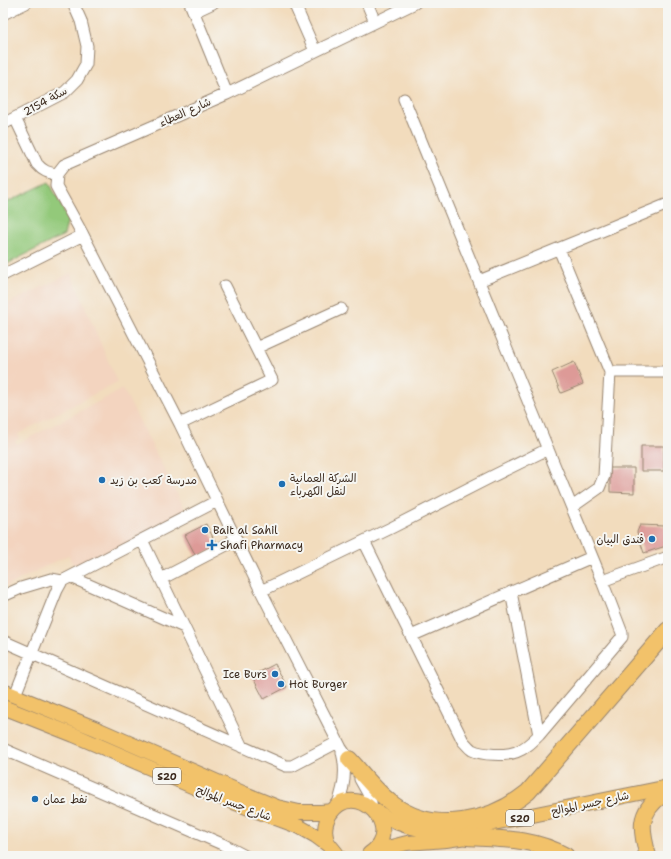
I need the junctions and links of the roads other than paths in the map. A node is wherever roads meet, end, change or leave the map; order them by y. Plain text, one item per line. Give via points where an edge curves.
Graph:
1 (26, 3) edge
2 (73, 3) edge
3 (213, 3) edge
4 (294, 3) edge
5 (367, 3) edge
6 (415, 3) edge
7 (192, 8) edge
8 (3, 14) edge
9 (375, 22) junction
10 (315, 51) junction
11 (227, 94) junction
12 (404, 99) dead end
13 (15, 118) junction
14 (3, 124) edge
15 (57, 174) junction
16 (668, 204) edge
17 (83, 235) junction
18 (559, 249) junction
19 (3, 275) edge
20 (479, 281) junction
21 (225, 286) dead end
22 (341, 308) dead end
23 (256, 348) junction
24 (610, 372) junction
25 (668, 372) edge
26 (180, 424) junction
27 (548, 449) junction
28 (217, 501) junction
29 (572, 507) junction
30 (142, 540) junction
31 (236, 540) junction
32 (364, 541) junction
33 (592, 557) junction
34 (668, 557) edge
35 (67, 579) junction
36 (161, 579) junction
37 (602, 581) junction
38 (261, 591) junction
39 (511, 592) junction
40 (3, 596) edge
41 (184, 627) junction
42 (668, 630) edge
43 (411, 636) junction
44 (3, 641) edge
45 (31, 654) junction
46 (9, 693) edge
47 (3, 707) edge
48 (539, 735) junction
49 (242, 747) junction
50 (3, 749) edge
51 (343, 750) junction
52 (666, 792) edge
53 (335, 809) junction
54 (373, 809) junction
55 (490, 815) junction
56 (421, 830) junction
57 (467, 837) junction
58 (337, 853) edge
59 (369, 854) edge
60 (245, 856) edge
61 (566, 856) edge
62 (648, 856) edge

1 - 8 street
2 - 13 street, سكة 2154 via 81,21 87,46 86,64 77,80 65,92
3 - 7 street
4 - 10 street
5 - 9 street
6 - 9 street, شارع العطاء
7 - 11 street
9 - 10 street, شارع العطاء
10 - 11 street, شارع العطاء
11 - 15 street, شارع العطاء via 64,165
12 - 20 street
13 - 14 street, سكة 2154
13 - 15 street via 37,164 48,172
15 - 17 street via 56,186
16 - 18 street
17 - 19 street
17 - 26 street
18 - 20 street
18 - 24 street
20 - 27 street
21 - 23 street
22 - 23 street
23 - 26 street via 272,380
24 - 25 street
24 - 29 street via 604,476 599,488
26 - 28 street
27 - 29 street
27 - 32 street
28 - 30 street
28 - 31 street
29 - 33 street
30 - 35 street
30 - 36 street
31 - 36 street
31 - 38 street
32 - 38 street
32 - 43 street
33 - 37 street
33 - 39 street
34 - 37 street
35 - 40 street via 51,579
35 - 41 street
35 - 45 street via 57,590
36 - 41 street
37 - 48 street via 622,637
38 - 51 street
39 - 43 street
39 - 48 street
41 - 49 street
42 - 55 highway via 528,792
43 - 48 street via 463,741 471,749 482,754 516,753
44 - 45 street
45 - 46 street
45 - 49 street
46 - 53 main road, شارع جسر الموالح / S20 via 277,807 304,812
47 - 58 main road, شارع جسر الموالح / S20 via 201,790 300,827
49 - 51 street via 286,766
50 - 60 street
51 - 53 street via 343,787
51 - 54 street via 368,792
51 - 55 highway via 387,799 415,816 459,822
52 - 56 main road, شارع جسر الموالح / S20 via 468,828
52 - 57 main road, شارع جسر الموالح / S20
52 - 62 highway via 649,807 642,823
53 - 54 main road, S20 via 351,801 366,804
53 - 58 main road, S20 via 326,825 327,840
54 - 56 main road, شارع جسر الموالح / S20 via 401,825
54 - 59 main road, S20 via 379,817 382,832 381,840
55 - 56 highway via 470,823
57 - 59 main road, شارع جسر الموالح / S20 via 407,843
57 - 61 highway via 527,841

